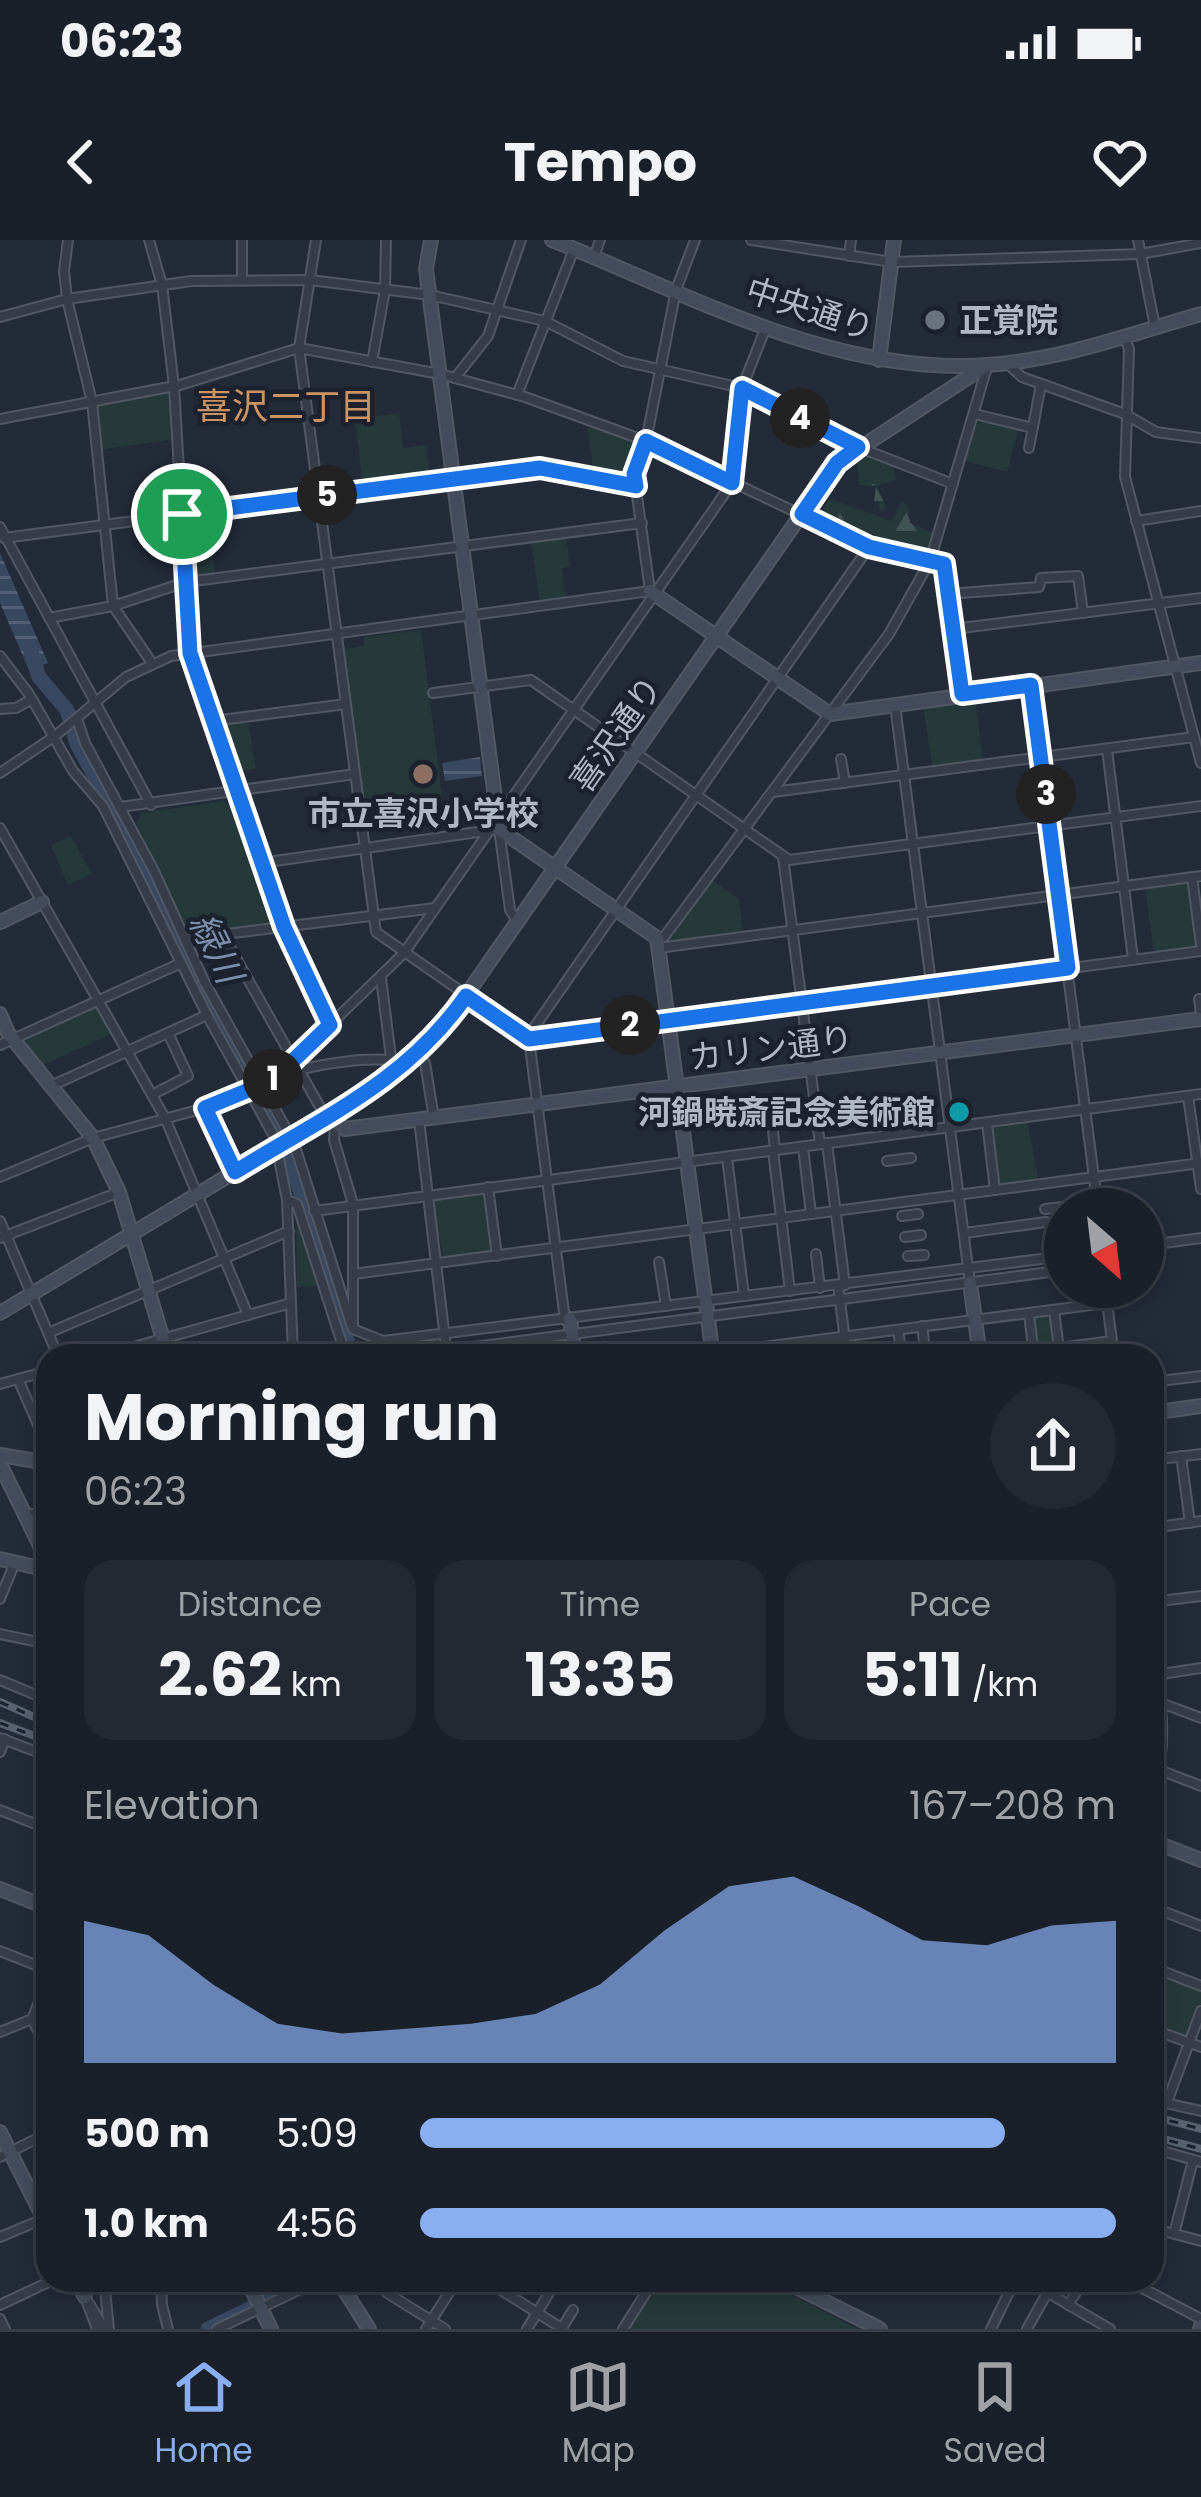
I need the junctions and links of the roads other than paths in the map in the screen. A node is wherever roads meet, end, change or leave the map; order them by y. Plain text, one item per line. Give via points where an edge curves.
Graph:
1 (68, 240) edge
2 (149, 240) edge
3 (242, 240) edge
4 (316, 240) edge
5 (386, 240) edge
6 (430, 240) edge
7 (521, 240) edge
8 (552, 240) edge
9 (600, 240) edge
10 (695, 240) edge
11 (751, 240) edge
12 (851, 240) edge
13 (894, 240) edge
14 (1138, 240) edge
15 (1201, 243) edge
16 (805, 244) edge
17 (574, 249) junction
18 (1140, 254) junction
19 (594, 256) junction
20 (849, 256) junction
21 (892, 262) junction
22 (242, 280) junction
23 (310, 280) junction
24 (162, 285) junction
25 (385, 290) junction
26 (676, 290) junction
27 (430, 295) junction
28 (67, 299) junction
29 (498, 310) junction
30 (1201, 314) edge
31 (0, 317) edge
32 (545, 321) junction
33 (766, 327) junction
34 (1155, 327) junction
35 (1125, 338) junction
36 (299, 348) junction
37 (880, 360) junction
38 (372, 362) junction
39 (1007, 363) junction
40 (987, 365) junction
41 (659, 369) junction
42 (440, 374) junction
43 (455, 378) junction
44 (1041, 385) junction
45 (174, 386) junction
46 (742, 388) junction
47 (517, 395) junction
48 (92, 402) junction
49 (974, 414) junction
50 (1125, 414) junction
51 (0, 419) edge
52 (1033, 428) junction
53 (1201, 438) edge
54 (646, 441) junction
55 (858, 447) junction
56 (1029, 448) dead end
57 (453, 479) junction
58 (732, 483) junction
59 (953, 484) junction
60 (636, 486) junction
61 (319, 496) junction
62 (1201, 511) edge
63 (182, 514) junction
64 (802, 514) junction
65 (1136, 521) junction
66 (642, 523) junction
67 (103, 524) junction
68 (0, 527) edge
69 (4, 538) junction
70 (462, 545) junction
71 (869, 547) junction
72 (930, 561) junction
73 (328, 564) junction
74 (186, 582) junction
75 (653, 592) junction
76 (949, 594) junction
77 (1201, 598) edge
78 (1157, 604) junction
79 (113, 606) junction
80 (1083, 613) junction
81 (471, 615) junction
82 (49, 618) junction
83 (953, 629) junction
84 (337, 633) junction
85 (717, 637) junction
86 (190, 653) junction
87 (0, 656) edge
88 (152, 663) junction
89 (1201, 663) edge
90 (1174, 666) junction
91 (778, 679) junction
92 (1031, 685) junction
93 (480, 686) junction
94 (433, 693) dead end
95 (962, 694) junction
96 (32, 699) junction
97 (95, 703) junction
98 (346, 704) junction
99 (895, 704) junction
100 (0, 709) edge
101 (574, 710) junction
102 (830, 713) junction
103 (77, 719) junction
104 (213, 721) junction
105 (55, 736) junction
106 (1197, 740) edge
107 (1107, 748) junction
108 (636, 753) junction
109 (1042, 757) junction
110 (841, 759) dead end
111 (1201, 763) edge
112 (0, 773) edge
113 (355, 773) junction
114 (904, 775) junction
115 (845, 783) junction
116 (236, 789) junction
117 (773, 792) junction
118 (697, 796) junction
119 (151, 805) junction
120 (1201, 806) edge
121 (121, 808) junction
122 (1115, 817) junction
123 (1049, 825) junction
124 (496, 827) junction
125 (0, 828) edge
126 (745, 828) junction
127 (914, 844) junction
128 (363, 848) junction
129 (783, 855) junction
130 (261, 863) junction
131 (556, 868) junction
132 (1197, 877) edge
133 (1124, 886) junction
134 (1058, 895) junction
135 (42, 902) junction
136 (436, 908) junction
137 (616, 911) junction
138 (922, 912) junction
139 (374, 915) junction
140 (0, 922) edge
141 (518, 922) junction
142 (284, 927) junction
143 (792, 929) junction
144 (223, 935) junction
145 (185, 939) junction
146 (658, 943) junction
147 (1201, 948) edge
148 (404, 953) junction
149 (1133, 959) junction
150 (182, 964) junction
151 (1068, 968) junction
152 (381, 978) junction
153 (933, 986) junction
154 (466, 996) junction
155 (1199, 999) edge
156 (98, 1001) junction
157 (802, 1003) junction
158 (0, 1014) edge
159 (207, 1015) junction
160 (1201, 1016) edge
161 (669, 1020) junction
162 (330, 1025) junction
163 (167, 1033) junction
164 (1078, 1035) junction
165 (529, 1039) junction
166 (6, 1042) edge
167 (127, 1052) junction
168 (418, 1054) junction
169 (941, 1054) junction
170 (391, 1058) junction
171 (296, 1065) junction
172 (406, 1065) junction
173 (811, 1070) junction
174 (266, 1083) junction
175 (51, 1086) junction
176 (677, 1087) junction
177 (250, 1090) junction
178 (1201, 1094) edge
179 (152, 1095) junction
180 (1188, 1096) junction
181 (537, 1105) junction
182 (205, 1108) junction
183 (1087, 1109) junction
184 (165, 1118) junction
185 (427, 1119) junction
186 (331, 1121) junction
187 (772, 1121) dead end
188 (986, 1123) junction
189 (951, 1127) junction
190 (291, 1137) junction
191 (93, 1138) junction
192 (823, 1144) junction
193 (277, 1146) junction
194 (803, 1147) junction
195 (774, 1150) junction
196 (727, 1156) junction
197 (911, 1158) dead end
198 (688, 1160) junction
199 (887, 1161) dead end
200 (1199, 1163) edge
201 (235, 1172) junction
202 (1095, 1177) junction
203 (0, 1178) edge
204 (547, 1180) junction
205 (488, 1187) junction
206 (1096, 1188) edge
207 (1201, 1189) edge
208 (995, 1190) junction
209 (118, 1192) junction
210 (198, 1194) junction
211 (429, 1195) junction
212 (960, 1195) junction
213 (287, 1200) junction
214 (353, 1204) junction
215 (314, 1211) junction
216 (836, 1211) junction
217 (811, 1214) junction
218 (919, 1214) dead end
219 (902, 1216) dead end
220 (781, 1218) junction
221 (0, 1221) edge
222 (1044, 1222) edge
223 (735, 1224) junction
224 (696, 1229) junction
225 (289, 1231) junction
226 (965, 1233) junction
227 (132, 1234) junction
228 (921, 1235) dead end
229 (3, 1236) edge
230 (905, 1237) dead end
231 (1201, 1238) edge
232 (1164, 1243) edge
233 (555, 1248) junction
234 (738, 1249) junction
235 (725, 1251) dead end
236 (816, 1254) dead end
237 (924, 1255) dead end
238 (496, 1256) junction
239 (908, 1256) dead end
240 (224, 1257) junction
241 (1044, 1260) edge
242 (659, 1262) dead end
243 (438, 1264) junction
244 (1044, 1271) edge
245 (741, 1272) junction
246 (353, 1274) junction
247 (728, 1274) dead end
248 (970, 1276) junction
249 (842, 1285) junction
250 (820, 1288) junction
251 (148, 1290) junction
252 (790, 1292) junction
253 (31, 1294) junction
254 (744, 1296) junction
255 (840, 1299) junction
256 (706, 1301) junction
257 (291, 1304) junction
258 (666, 1306) junction
259 (1069, 1308) edge
260 (1108, 1308) edge
261 (1054, 1310) junction
262 (0, 1313) edge
263 (1029, 1314) junction
264 (248, 1315) junction
265 (708, 1316) junction
266 (975, 1319) junction
267 (569, 1324) junction
268 (922, 1327) junction
269 (353, 1329) junction
270 (898, 1330) junction
271 (48, 1333) junction
272 (447, 1334) junction
273 (844, 1337) junction
274 (162, 1338) junction
275 (1112, 1341) junction
276 (53, 1344) edge
277 (141, 1344) edge
278 (164, 1344) edge
279 (293, 1344) edge
280 (342, 1344) edge
281 (447, 1344) edge
282 (485, 1344) edge
283 (573, 1344) edge
284 (712, 1344) edge
285 (790, 1344) edge
286 (845, 1344) edge
287 (900, 1344) edge
288 (924, 1344) edge
289 (977, 1344) edge
290 (1033, 1344) edge
291 (1058, 1344) edge
292 (1098, 1344) edge
293 (1112, 1344) edge
294 (36, 1374) edge
295 (1201, 1376) edge
296 (18, 1379) junction
297 (1164, 1381) edge
298 (0, 1384) edge
299 (1201, 1406) edge
300 (1164, 1411) edge
301 (36, 1420) edge
302 (1201, 1454) edge
303 (1181, 1456) junction
304 (1164, 1458) edge
305 (0, 1460) edge
306 (36, 1462) edge
307 (24, 1514) junction
308 (36, 1514) edge
309 (1195, 1522) edge
310 (1164, 1526) edge
311 (36, 1540) edge
312 (0, 1559) edge
313 (15, 1562) junction
314 (36, 1565) edge
315 (1201, 1596) edge
316 (0, 1599) edge
317 (1164, 1600) edge
318 (0, 1634) edge
319 (36, 1642) edge
320 (1201, 1668) edge
321 (1164, 1674) edge
322 (0, 1679) edge
323 (36, 1694) edge
324 (1164, 1704) edge
325 (1201, 1718) edge
326 (2, 1738) edge
327 (36, 1751) edge
328 (0, 1752) edge
329 (1164, 1772) edge
330 (1201, 1786) edge
331 (0, 1810) edge
332 (36, 1824) edge
333 (1164, 1845) edge
334 (1201, 1859) edge
335 (0, 1889) edge
336 (36, 1903) edge
337 (1164, 1912) edge
338 (1201, 1926) edge
339 (0, 1951) edge
340 (36, 1965) edge
341 (1164, 1972) edge
342 (1201, 1986) edge
343 (36, 2010) edge
344 (1201, 2011) edge
345 (32, 2019) junction
346 (36, 2027) edge
347 (0, 2032) edge
348 (1164, 2033) edge
349 (1189, 2042) junction
350 (1201, 2047) edge
351 (1164, 2102) edge
352 (1167, 2102) junction
353 (1201, 2111) edge
354 (0, 2132) edge
355 (36, 2139) edge
356 (1164, 2151) edge
357 (5, 2155) edge
358 (1197, 2161) edge
359 (36, 2206) edge
360 (36, 2226) edge
361 (1164, 2231) edge
362 (1174, 2234) junction
363 (0, 2237) edge
364 (1201, 2241) edge
365 (36, 2288) edge
366 (83, 2292) edge
367 (103, 2292) edge
368 (161, 2292) edge
369 (253, 2292) edge
370 (290, 2292) edge
371 (346, 2292) edge
372 (386, 2292) edge
373 (450, 2292) edge
374 (512, 2292) edge
375 (550, 2292) edge
376 (647, 2292) edge
377 (806, 2292) edge
378 (1009, 2292) edge
379 (1076, 2292) edge
380 (1147, 2292) edge
381 (1048, 2293) joint
382 (86, 2297) joint
383 (0, 2305) edge
384 (259, 2305) junction
385 (1068, 2305) junction
386 (573, 2310) dead end
387 (537, 2313) junction
388 (1090, 2318) junction
389 (0, 2319) edge
390 (429, 2325) edge
391 (1201, 2325) edge
392 (100, 2328) edge
393 (4, 2329) edge
394 (169, 2329) edge
395 (218, 2329) edge
396 (271, 2329) edge
397 (369, 2329) edge
398 (446, 2329) edge
399 (527, 2329) edge
400 (562, 2329) edge
401 (623, 2329) edge
402 (880, 2329) edge
403 (991, 2329) edge
404 (1027, 2329) edge
405 (1084, 2329) edge
406 (1110, 2329) edge

1 - 28 street
2 - 24 street
3 - 22 street
4 - 23 street
5 - 25 street
6 - 27 street
7 - 29 street
8 - 17 street, 中央通り
9 - 19 street
10 - 26 street
11 - 16 street
12 - 20 street
13 - 21 street
14 - 18 street
15 - 18 street
16 - 20 street
17 - 19 street, 中央通り
17 - 32 street
18 - 21 street
18 - 34 street
19 - 26 street, 中央通り
20 - 21 street
21 - 37 street
22 - 23 street
22 - 24 street
23 - 25 street
23 - 36 street
24 - 28 street
24 - 45 street
25 - 27 street
25 - 38 street
26 - 33 street, 中央通り
26 - 41 street
27 - 29 street
27 - 42 street
28 - 31 street
28 - 48 street
29 - 32 street
29 - 43 street
30 - 34 street, 中央通り
32 - 41 street via 623,361
32 - 47 street
33 - 37 street, 中央通り
33 - 46 street
34 - 35 street, 中央通り
35 - 39 street, 中央通り
35 - 50 street
36 - 38 street
36 - 45 street
36 - 61 street
37 - 40 street, 中央通り
38 - 42 street
39 - 40 street, 中央通り
39 - 44 street
40 - 49 street
40 - 55 street, 喜沢通り
41 - 46 street
41 - 54 street
42 - 43 street
42 - 57 street
43 - 47 street
44 - 50 street
44 - 52 street
45 - 48 street
45 - 63 street
46 - 55 street
46 - 58 street
47 - 54 street
48 - 51 street
48 - 67 street
49 - 52 street
49 - 59 street
50 - 53 street via 1156,432
50 - 65 street via 1125,477
52 - 56 street
54 - 58 street
54 - 60 street
55 - 59 street
55 - 64 street, 喜沢通り
57 - 60 street via 540,468
57 - 61 street
57 - 70 street
58 - 64 street
58 - 75 street
59 - 72 street
60 - 66 street
61 - 63 street
61 - 73 street
62 - 65 street
63 - 67 street
63 - 74 street
64 - 71 street
64 - 85 street, 喜沢通り
65 - 78 street
66 - 70 street
66 - 75 street
67 - 69 street
67 - 79 street
68 - 69 street
69 - 82 street
70 - 73 street
70 - 81 street
71 - 72 street
71 - 91 street
72 - 76 street via 944,564
72 - 102 street
73 - 74 street
73 - 84 street
74 - 79 street
74 - 86 street
75 - 81 street
75 - 85 street
75 - 101 street
76 - 80 street via 1078,576
76 - 83 street
77 - 78 street
78 - 80 street
78 - 90 street
79 - 82 street
79 - 88 street
80 - 83 street
81 - 84 street
81 - 93 street
82 - 97 street
83 - 95 street
84 - 86 street
84 - 98 street
85 - 91 street
85 - 108 street, 喜沢通り
86 - 88 street
86 - 104 street
87 - 96 street
88 - 97 street
89 - 90 street
90 - 92 street
90 - 106 street
91 - 102 street
91 - 118 street
92 - 95 street
92 - 109 street
93 - 94 street
93 - 101 street via 531,680
93 - 124 street
95 - 99 street
96 - 100 street
96 - 105 street
97 - 103 street
97 - 119 street
98 - 104 street
98 - 113 street
99 - 102 street
99 - 114 street
101 - 108 street
101 - 124 street
102 - 117 street
103 - 105 street
103 - 121 street
104 - 116 street
105 - 112 street
105 - 150 street via 103,806
106 - 107 street
106 - 111 street
107 - 109 street
107 - 122 street
108 - 118 street
108 - 131 street, 喜沢通り
109 - 114 street
109 - 123 street
110 - 115 street
113 - 116 street
113 - 128 street
114 - 115 street
114 - 127 street
115 - 117 street
116 - 119 street
116 - 130 street
117 - 126 street
118 - 126 street
118 - 137 street
119 - 121 street
120 - 122 street
121 - 145 street
122 - 123 street
122 - 133 street
123 - 127 street
123 - 134 street
124 - 128 street
124 - 131 street
124 - 136 street
124 - 141 street
125 - 135 street
126 - 129 street
126 - 146 street
127 - 129 street
127 - 138 street
128 - 130 street
128 - 139 street
129 - 143 street
130 - 142 street
131 - 137 street
131 - 141 street, 喜沢通り
132 - 133 street
132 - 147 street
133 - 134 street
133 - 149 street
134 - 138 street
134 - 151 street
135 - 140 street
135 - 156 street
136 - 139 street
136 - 148 street
137 - 146 street
137 - 165 street
138 - 143 street
138 - 153 street
139 - 142 street
139 - 148 street via 376,932
141 - 154 street, 喜沢通り
142 - 144 street
142 - 162 street
143 - 146 street
143 - 157 street
144 - 145 street
144 - 171 street
145 - 174 street
146 - 161 street
147 - 149 street
148 - 152 street
148 - 154 street
149 - 151 street
150 - 156 street
150 - 159 street
151 - 153 street
151 - 164 street
152 - 162 street
152 - 170 street
153 - 157 street
153 - 169 street
154 - 165 street
154 - 168 street, 喜沢通り
155 - 160 street
156 - 166 street
156 - 167 street
157 - 161 street
157 - 173 street
158 - 166 street
159 - 163 street
159 - 177 street
160 - 164 street, カリン通り
161 - 165 street
161 - 176 street
162 - 171 street
163 - 167 street
163 - 179 street via 188,1076
164 - 169 street, カリン通り
164 - 183 street
165 - 181 street
166 - 175 street
167 - 175 street
167 - 179 street
168 - 172 street, 喜沢通り
168 - 185 street
169 - 173 street, カリン通り
169 - 189 street
170 - 171 street
170 - 172 street
171 - 174 street
171 - 186 street
172 - 186 street, 喜沢通り
173 - 176 street, カリン通り
173 - 192 street
174 - 177 street
174 - 190 street
175 - 191 street
176 - 181 street, カリン通り
176 - 198 street
177 - 182 street
177 - 193 street
178 - 180 street
179 - 184 street
180 - 183 street
180 - 200 street
181 - 185 street, カリン通り
181 - 204 street
182 - 184 street
182 - 201 street
183 - 188 street
183 - 202 street
184 - 191 street
184 - 210 street
185 - 186 street, カリン通り via 345,1129
185 - 211 street
186 - 190 street, 喜沢通り
186 - 214 street
187 - 195 street
188 - 189 street
188 - 208 street
189 - 192 street
189 - 212 street
190 - 193 street, 喜沢通り
190 - 215 street
191 - 203 street
191 - 209 street
192 - 194 street
192 - 216 street
193 - 201 street, 喜沢通り
193 - 213 street
194 - 195 street
194 - 217 street
195 - 196 street
195 - 220 street
196 - 198 street
196 - 223 street
197 - 199 street
198 - 204 street
198 - 224 street
200 - 202 street
200 - 207 street
201 - 210 street, 喜沢通り
202 - 206 street
202 - 208 street
204 - 205 street
204 - 233 street
205 - 211 street
205 - 238 street
208 - 212 street
209 - 227 street
209 - 229 street
210 - 227 street, 喜沢通り
210 - 240 street
211 - 214 street
211 - 243 street
212 - 216 street
212 - 226 street
213 - 225 street
213 - 280 street via 297,1204
214 - 215 street
214 - 246 street
215 - 269 street
216 - 217 street
216 - 249 street
217 - 220 street
218 - 219 street
220 - 223 street
220 - 252 street
221 - 229 street
222 - 226 street
223 - 224 street
223 - 234 street
224 - 233 street
224 - 256 street
225 - 240 street
225 - 257 street
226 - 248 street
227 - 251 street
227 - 253 street, 喜沢通り
228 - 230 street
229 - 253 street
231 - 232 street
233 - 238 street
233 - 267 street
234 - 235 street
234 - 245 street
236 - 250 street
237 - 239 street
238 - 243 street
240 - 251 street
240 - 264 street
241 - 248 street
242 - 258 street
243 - 246 street
243 - 272 street
244 - 248 street
245 - 247 street
245 - 254 street
246 - 269 street
248 - 249 street
248 - 255 street
248 - 266 street
249 - 250 street
249 - 255 street
250 - 252 street
251 - 271 street
251 - 274 street
252 - 254 street
253 - 262 street, 喜沢通り
253 - 271 street
254 - 256 street
255 - 265 street
255 - 273 street
256 - 258 street
256 - 265 street
257 - 264 street
257 - 279 street
258 - 267 street
259 - 261 street
260 - 275 street
261 - 263 street
261 - 291 street
263 - 266 street
263 - 290 street
264 - 274 street
265 - 267 street
265 - 284 street
266 - 268 street
266 - 289 street
267 - 272 street
267 - 282 street
267 - 283 street
268 - 270 street
268 - 288 street
269 - 272 street via 383,1341
270 - 273 street
270 - 287 street
271 - 276 street
272 - 281 street
273 - 285 street
273 - 286 street
274 - 277 street
274 - 278 street
275 - 292 street
275 - 293 street
294 - 296 street
295 - 297 street
296 - 298 street
296 - 301 street
299 - 300 street
302 - 303 street
303 - 304 street
303 - 309 street
305 - 306 street
305 - 307 street
307 - 308 street
307 - 311 street
309 - 310 street
312 - 313 street
313 - 314 street
313 - 316 street
315 - 317 street
318 - 319 street
320 - 321 street
322 - 323 street
324 - 325 street
326 - 327 street
326 - 328 street
329 - 330 street
331 - 332 street
333 - 334 street
335 - 336 street
337 - 338 street
339 - 340 street
341 - 342 street
343 - 345 street
344 - 349 street
345 - 346 street
345 - 347 street
348 - 349 street
349 - 350 street
349 - 352 street
351 - 352 street
352 - 353 street
354 - 357 street
355 - 357 street
356 - 358 street
357 - 359 street
358 - 362 street
360 - 363 street
361 - 362 street
362 - 364 street
365 - 383 street
366 - 382 street
367 - 392 street
368 - 394 street
369 - 384 street
370 - 384 street
371 - 397 street
372 - 390 street
373 - 390 street
374 - 387 street
375 - 387 street
376 - 401 street
377 - 402 street
378 - 403 street
379 - 385 street
380 - 391 street
381 - 385 street
381 - 404 street
382 - 392 street
384 - 395 street
384 - 396 street
385 - 388 street
386 - 400 street
387 - 399 street
387 - 400 street
388 - 405 street
388 - 406 street
389 - 393 street
390 - 398 street

